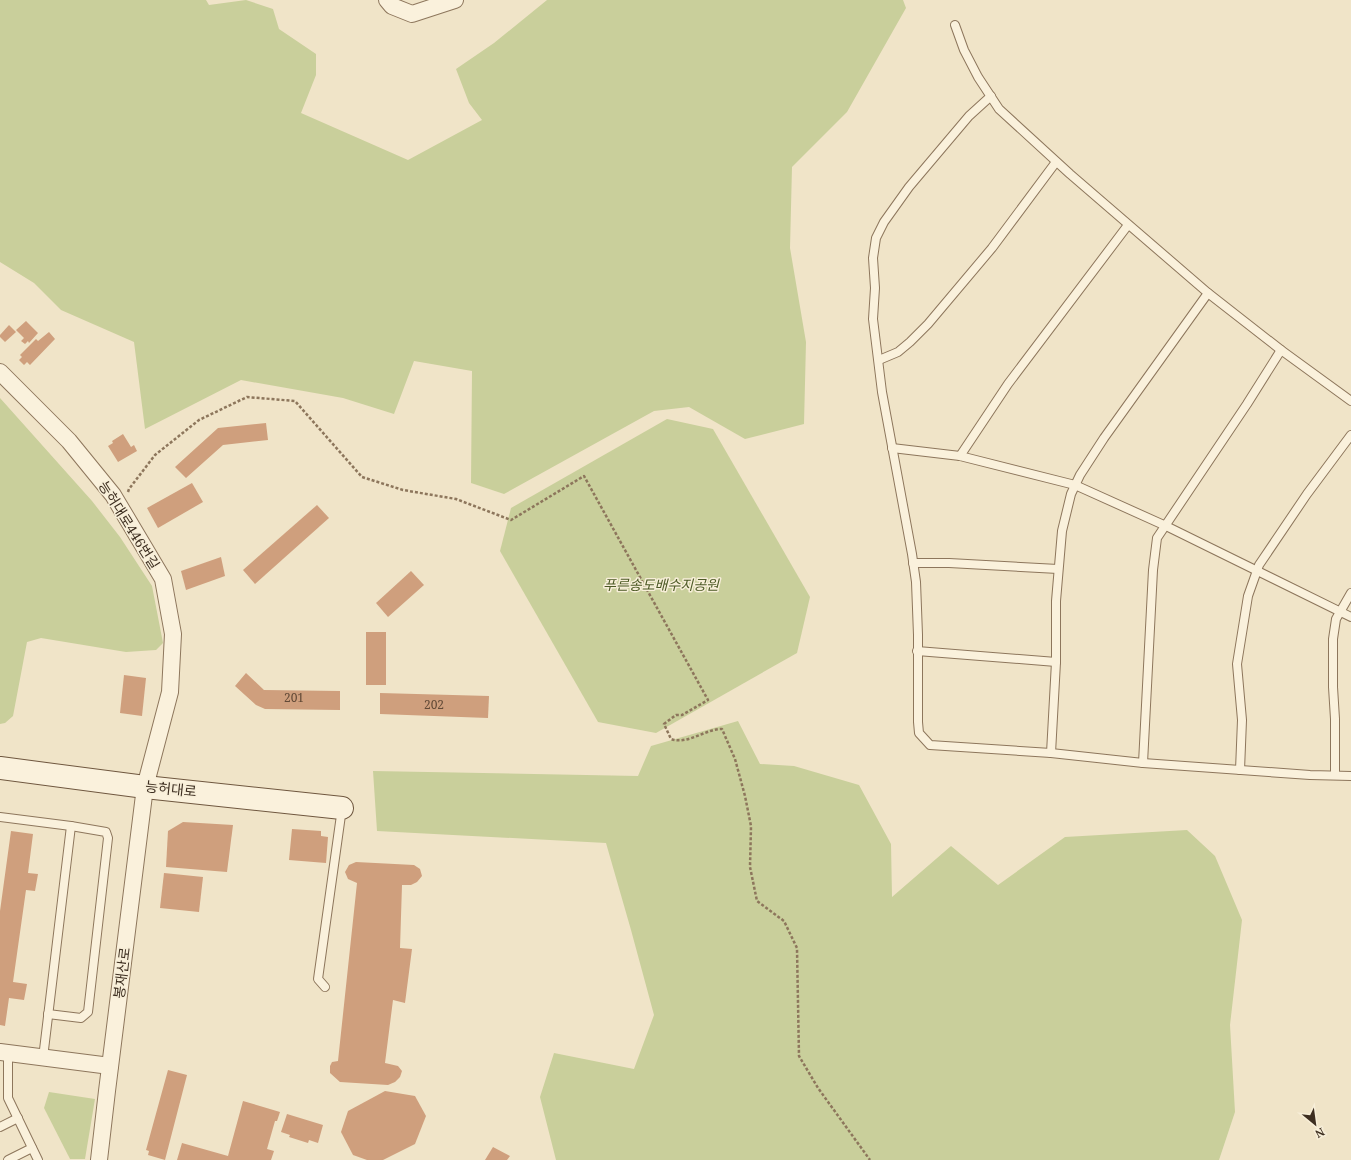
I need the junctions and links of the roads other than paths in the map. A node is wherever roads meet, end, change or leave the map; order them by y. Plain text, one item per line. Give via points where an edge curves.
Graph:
1 (386, 0) edge
2 (455, 0) edge
3 (955, 25) dead end
4 (991, 96) junction
5 (1056, 162) junction
6 (1128, 225) junction
7 (1208, 293) junction
8 (1281, 350) junction
9 (879, 360) junction
10 (0, 372) edge
11 (1351, 402) edge
12 (1351, 435) edge
13 (892, 448) junction
14 (960, 456) junction
15 (1075, 485) junction
16 (1166, 526) junction
17 (913, 563) junction
18 (1058, 569) junction
19 (1257, 571) junction
20 (1351, 593) edge
21 (1340, 612) junction
22 (1351, 617) edge
23 (917, 651) junction
24 (1056, 662) junction
25 (1051, 754) junction
26 (1143, 763) junction
27 (0, 768) edge
28 (1240, 770) junction
29 (1335, 775) junction
30 (1351, 776) edge
31 (145, 787) junction
32 (342, 808) joint
33 (0, 817) edge
34 (71, 826) junction
35 (325, 987) dead end
36 (48, 1014) junction
37 (4, 1053) edge
38 (43, 1058) junction
39 (110, 1066) junction
40 (18, 1118) junction
41 (0, 1127) edge
42 (32, 1148) junction
43 (8, 1160) edge
44 (38, 1160) edge
45 (99, 1160) edge

1 - 2 street via 392,6 412,14
3 - 4 lane via 964,50
4 - 5 lane via 999,109
4 - 9 lane via 970,116 909,187 876,238 873,258 873,319
5 - 6 lane
5 - 9 lane via 992,248 928,324 898,352
6 - 7 lane
6 - 14 lane via 1008,384
7 - 8 lane
7 - 15 lane via 1104,438
8 - 11 lane
8 - 16 lane
9 - 13 lane
10 - 31 street, 능허대로446번길 via 69,441 113,495 163,579 173,634 170,692
12 - 19 lane via 1307,494 1259,564
13 - 14 lane
13 - 17 lane
14 - 15 lane
15 - 16 lane
15 - 18 lane via 1062,531
16 - 19 lane
16 - 26 lane via 1157,538 1153,570
17 - 18 lane
17 - 23 lane via 916,582
18 - 24 lane
19 - 21 lane
19 - 28 lane via 1248,596 1237,664 1242,720
20 - 21 lane
21 - 22 lane
21 - 29 lane via 1333,639
23 - 24 lane
23 - 25 lane via 919,733 930,745
24 - 25 lane
25 - 26 lane
26 - 28 lane
27 - 31 main road, 능허대로
28 - 29 lane
29 - 30 lane
31 - 32 main road, 능허대로
31 - 39 street, 봉재산로
32 - 35 lane via 318,979
33 - 34 lane
34 - 36 lane
34 - 36 lane via 106,832 108,838 88,1012 81,1018
36 - 38 lane
37 - 38 street
37 - 40 lane via 8,1098
38 - 39 street
39 - 45 street, 봉재산로
40 - 41 lane
40 - 42 lane
42 - 43 lane
42 - 44 lane

